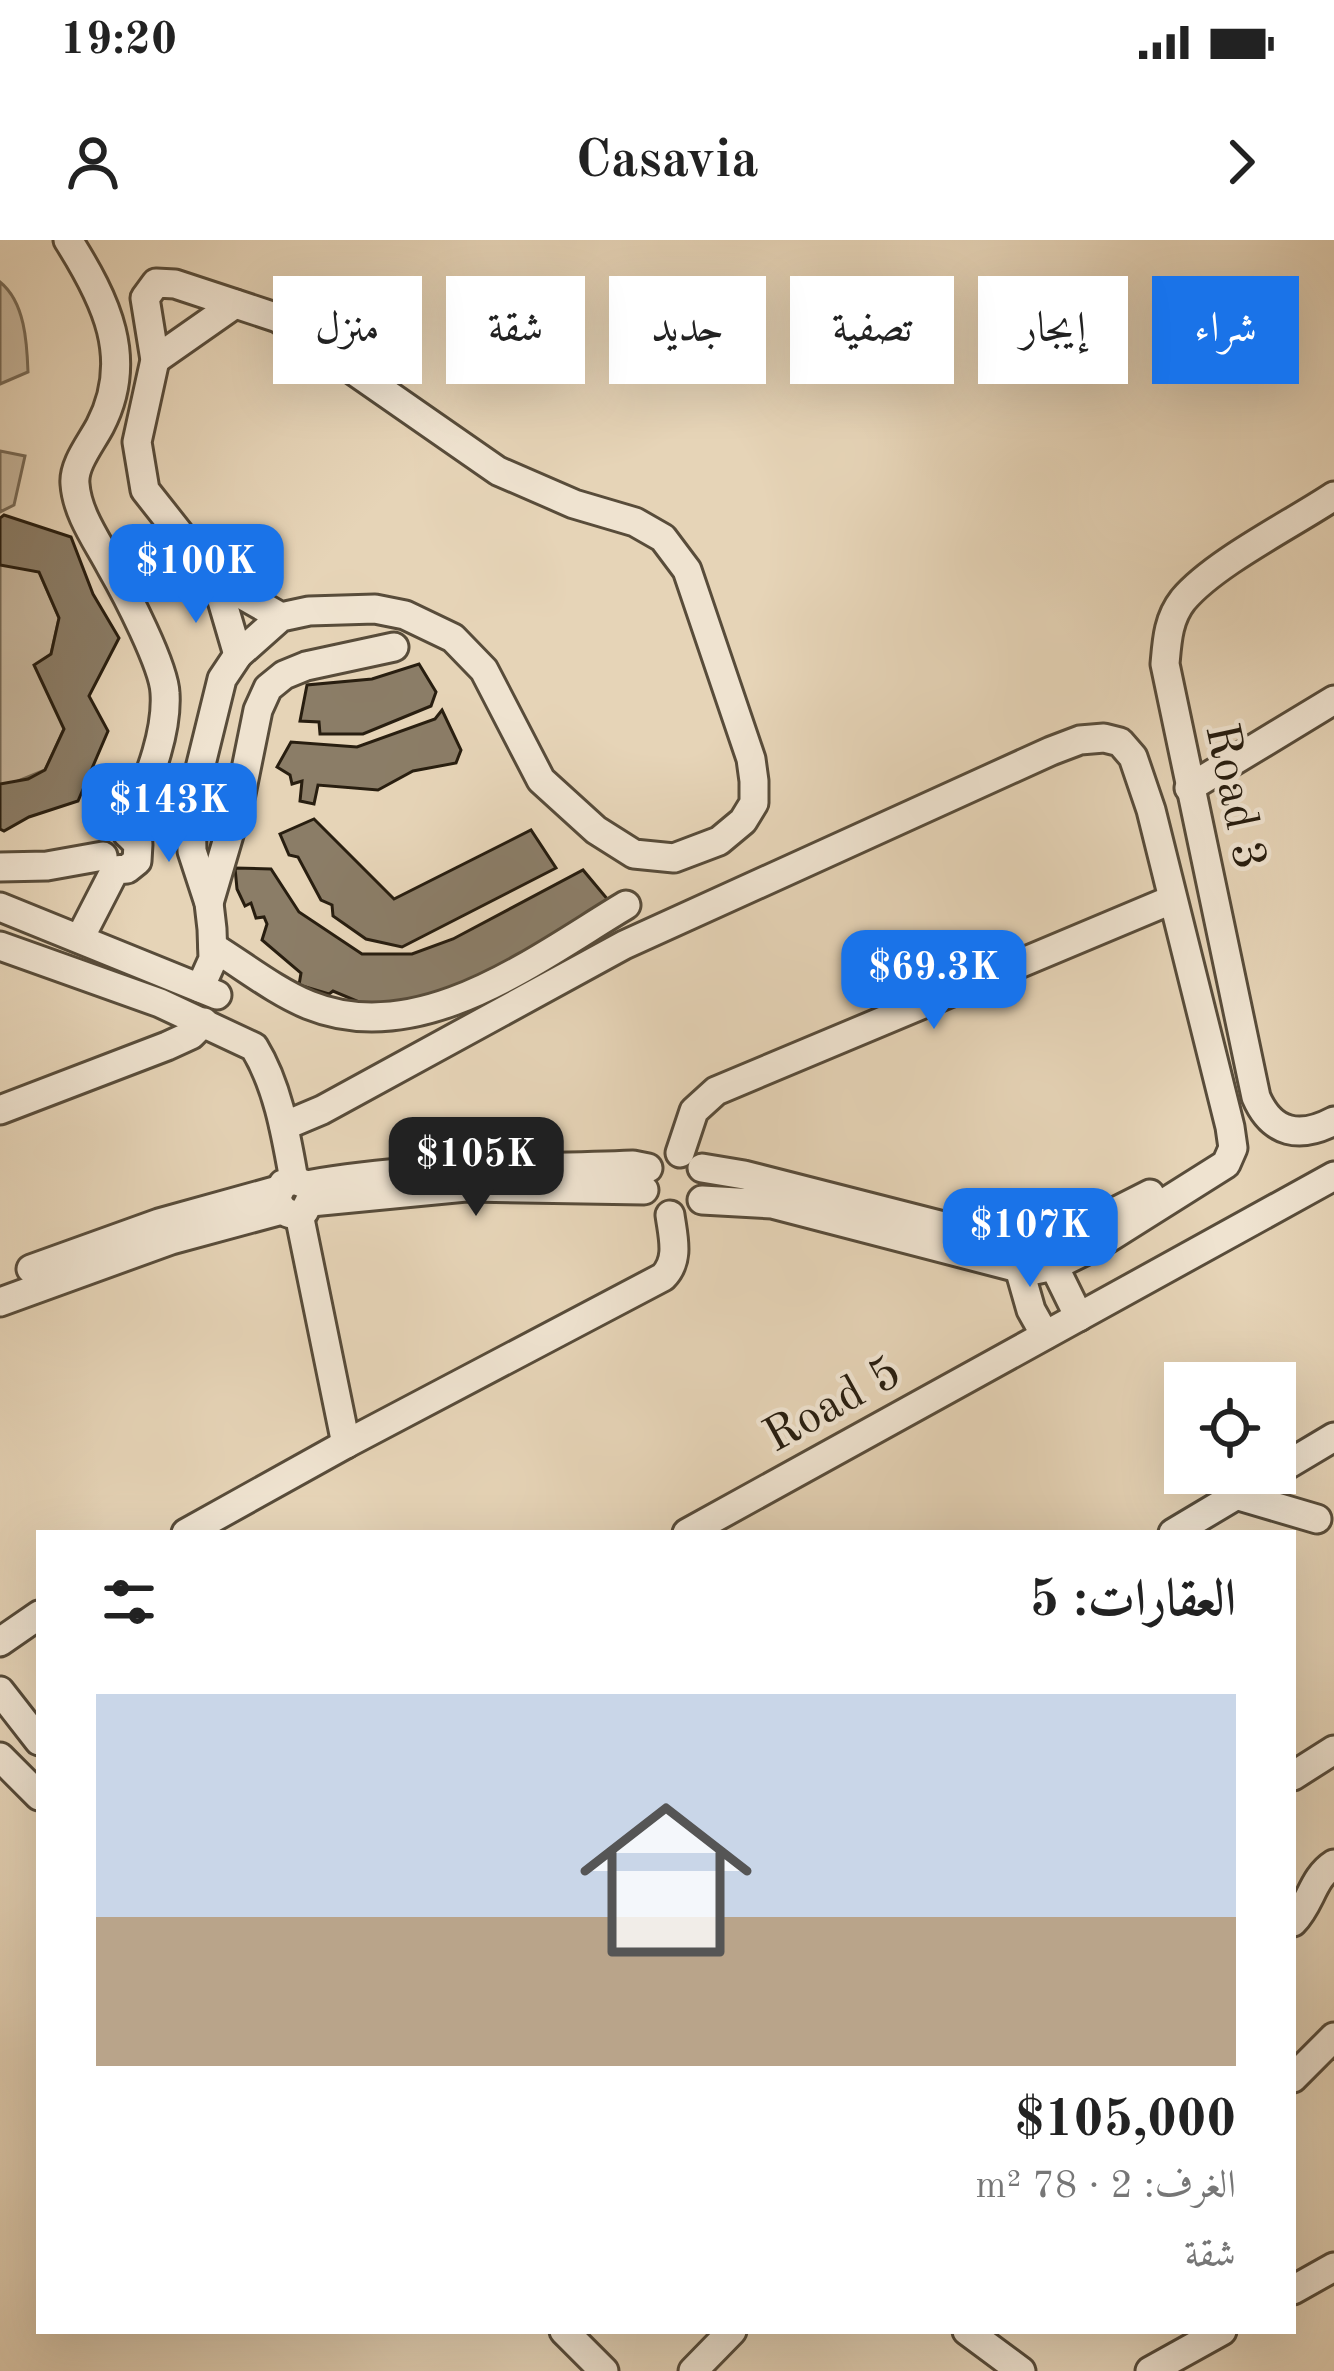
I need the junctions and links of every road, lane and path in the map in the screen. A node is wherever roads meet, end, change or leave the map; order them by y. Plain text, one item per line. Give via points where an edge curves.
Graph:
1 (68, 240) edge
2 (235, 304) junction
3 (155, 360) junction
4 (1334, 496) edge
5 (216, 580) junction
6 (281, 616) junction
7 (394, 647) dead end
8 (238, 655) junction
9 (1334, 700) edge
10 (1189, 788) junction
11 (109, 863) junction
12 (0, 867) edge
13 (1172, 900) junction
14 (209, 903) junction
15 (626, 905) dead end
16 (0, 907) edge
17 (80, 938) junction
18 (0, 946) edge
19 (213, 947) junction
20 (204, 1022) junction
21 (0, 1110) edge
22 (1334, 1121) edge
23 (284, 1126) junction
24 (691, 1160) junction
25 (1334, 1176) edge
26 (646, 1179) junction
27 (295, 1197) junction
28 (702, 1200) junction
29 (670, 1215) junction
30 (1052, 1254) junction
31 (1016, 1257) junction
32 (43, 1274) junction
33 (0, 1282) edge
34 (0, 1302) edge
35 (1079, 1316) junction
36 (1046, 1335) junction
37 (1334, 1436) edge
38 (346, 1444) junction
39 (1239, 1496) junction
40 (1317, 1520) dead end
41 (191, 1530) edge
42 (692, 1530) edge
43 (1179, 1530) edge
44 (36, 1617) edge
45 (0, 1642) edge
46 (0, 1691) edge
47 (36, 1737) edge
48 (1334, 1750) edge
49 (0, 1757) edge
50 (1296, 1774) edge
51 (36, 1793) edge
52 (1334, 1864) edge
53 (1296, 1918) edge
54 (1334, 2037) edge
55 (1296, 2075) edge
56 (1332, 2274) edge
57 (1296, 2289) edge
58 (567, 2334) edge
59 (729, 2334) edge
60 (971, 2334) edge
61 (1217, 2334) edge
62 (604, 2371) edge
63 (692, 2371) edge
64 (1021, 2371) edge
65 (1150, 2371) edge

1 - 11 street via 115,340 118,373 75,490 166,694 128,833 107,839
2 - 3 street
2 - 3 street via 156,283 145,298
2 - 6 street via 299,330 498,471 662,538 699,602 751,758 754,802 719,841 694,852 634,854 541,780 484,670 453,638 375,609
3 - 5 street via 139,469 156,505
4 - 10 street, Road 3 via 1181,603 1167,632 1165,664
5 - 6 street
5 - 8 street
6 - 8 street
7 - 14 street via 305,666 268,688
8 - 14 street via 218,694 191,805 192,851
9 - 10 street
10 - 22 street, Road 3 via 1256,1097 1277,1127 1295,1133
11 - 12 street
11 - 17 street
13 - 23 street via 1133,757 1120,742 1080,740 625,945
13 - 24 street via 716,1090 694,1111
13 - 30 street via 1233,1148 1220,1170 1099,1244
14 - 19 street
15 - 19 street via 469,995 386,1018 302,1002
16 - 17 street
17 - 19 street via 209,992
18 - 20 street
20 - 21 street via 167,1046
20 - 23 street via 254,1047
23 - 27 street
24 - 26 street via 661,1155
24 - 28 street via 706,1184
24 - 31 street
25 - 35 street, Road 5
26 - 27 street via 629,1187
26 - 29 street via 658,1210
27 - 32 street via 159,1223
27 - 38 street
28 - 29 street
28 - 31 street via 772,1204 978,1255
29 - 38 street via 674,1253 663,1277
30 - 31 street via 1030,1271
30 - 35 street
31 - 36 street
32 - 33 street
32 - 34 street
35 - 36 street, Road 5
36 - 42 street, Road 5
37 - 39 street
38 - 41 street
39 - 40 street
39 - 43 street
44 - 45 street
46 - 47 street
48 - 50 street
49 - 51 street
52 - 53 street
54 - 55 street
56 - 57 street
58 - 62 street
59 - 63 street
60 - 64 street
61 - 65 street

